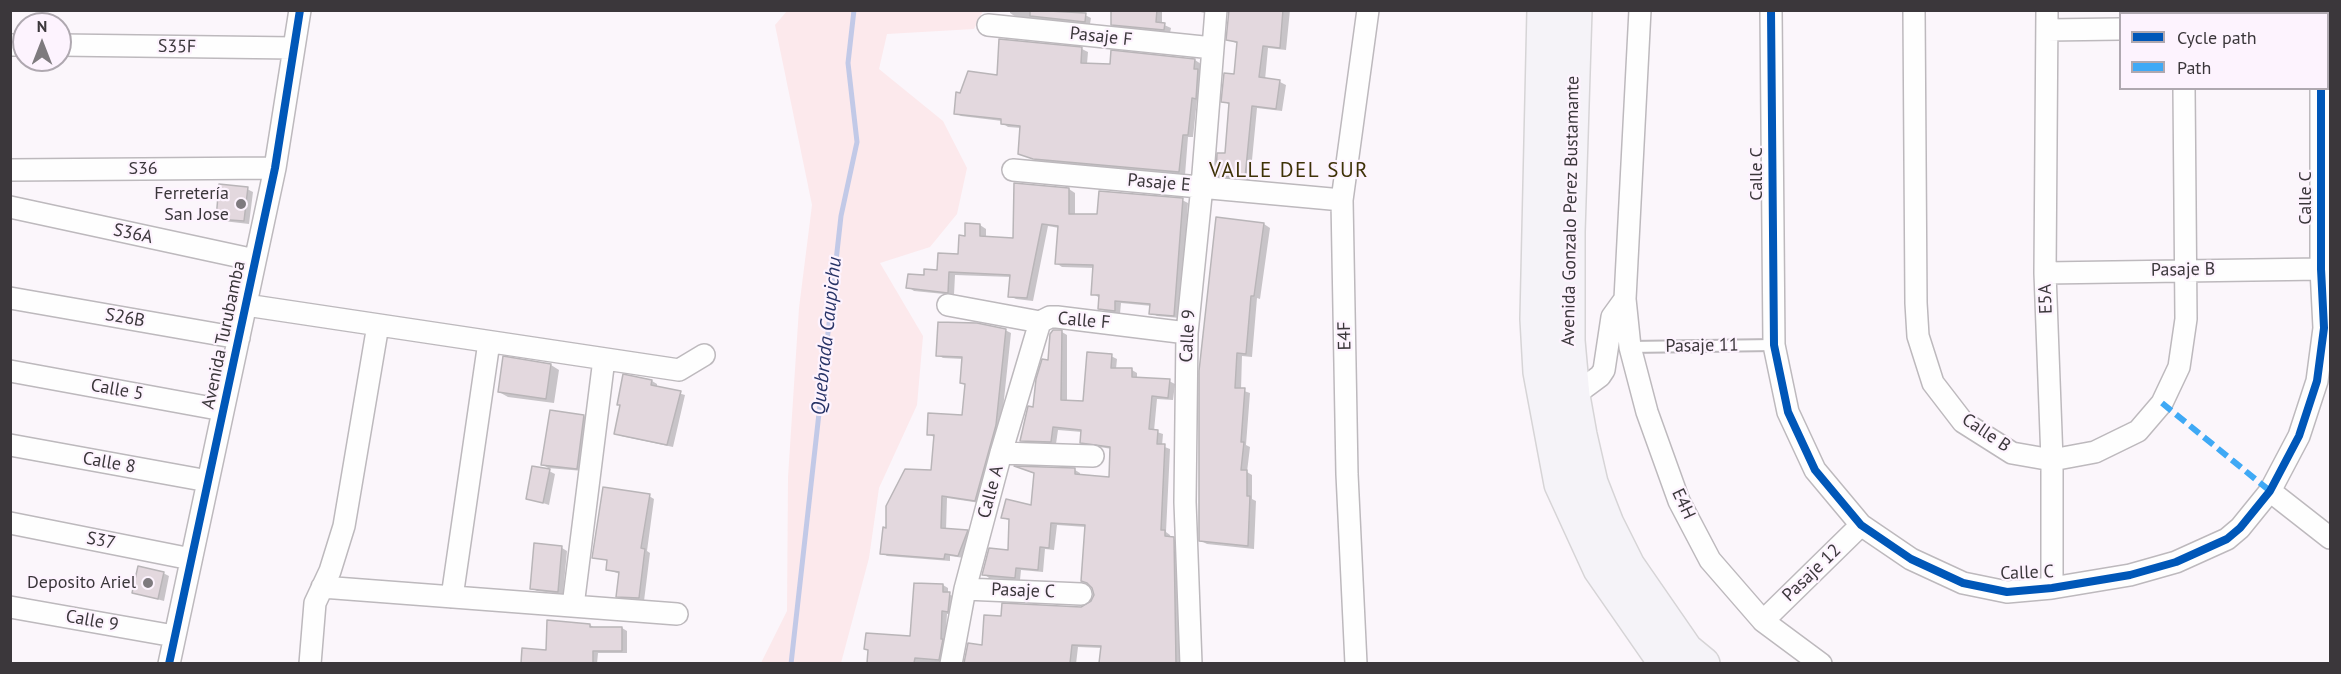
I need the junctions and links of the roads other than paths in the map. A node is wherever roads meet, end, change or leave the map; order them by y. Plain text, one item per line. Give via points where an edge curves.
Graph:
1 (300, 10) edge
2 (1216, 10) edge
3 (1368, 10) edge
4 (1544, 10) edge
5 (1575, 10) edge
6 (1640, 10) edge
7 (1772, 10) edge
8 (1914, 10) edge
9 (2047, 20) edge
10 (988, 26) dead end
11 (2119, 29) edge
12 (72, 45) edge
13 (294, 48) junction
14 (1213, 48) junction
15 (2184, 90) edge
16 (2321, 90) edge
17 (275, 168) junction
18 (10, 170) edge
19 (1013, 170) dead end
20 (1202, 186) junction
21 (1342, 200) junction
22 (10, 207) edge
23 (255, 260) junction
24 (2321, 269) junction
25 (2185, 270) junction
26 (2045, 273) junction
27 (10, 298) edge
28 (1625, 299) junction
29 (246, 305) junction
30 (948, 305) dead end
31 (1040, 322) junction
32 (378, 325) junction
33 (1187, 333) junction
34 (238, 338) junction
35 (489, 342) junction
36 (1774, 345) junction
37 (1630, 347) junction
38 (704, 355) dead end
39 (604, 359) junction
40 (10, 371) edge
41 (1573, 396) junction
42 (223, 410) junction
43 (10, 445) edge
44 (1001, 453) junction
45 (1093, 456) dead end
46 (2052, 460) junction
47 (208, 481) junction
48 (2270, 491) junction
49 (10, 523) edge
50 (1862, 525) junction
51 (2331, 538) edge
52 (191, 559) junction
53 (322, 586) junction
54 (2052, 588) junction
55 (965, 589) junction
56 (1081, 594) dead end
57 (452, 597) junction
58 (573, 606) junction
59 (10, 607) edge
60 (676, 614) dead end
61 (1763, 621) junction
62 (174, 636) junction
63 (169, 663) edge
64 (310, 663) edge
65 (951, 663) edge
66 (1191, 663) edge
67 (1356, 663) edge
68 (1666, 663) edge
69 (1703, 663) edge
70 (1821, 663) edge

1 - 13 street, Avenida Turubamba
2 - 14 street, Calle 9
3 - 21 street, E4F
4 - 68 main road, Avenida Gonzalo Perez Bustamante via 1537,319 1540,372 1561,484 1600,569
5 - 41 main road, Avenida Gonzalo Perez Bustamante via 1568,232 1568,341
6 - 28 street, E4H
7 - 36 street, Calle C
8 - 46 street, Calle B via 1918,336 1933,382 1963,422 2012,453
9 - 11 street
9 - 26 street, E5A
10 - 14 street, Pasaje F
12 - 13 street, S35F
13 - 17 street, Avenida Turubamba
14 - 20 street, Calle 9
15 - 25 street, Calle B
16 - 24 street, Calle C
17 - 18 street, S36
17 - 23 street, Avenida Turubamba
19 - 20 street, Pasaje E
20 - 21 street, Pasaje E
20 - 33 street, Calle 9
21 - 67 street, E4F via 1347,474
22 - 23 street, S36A
23 - 29 street, Avenida Turubamba
24 - 25 street, Pasaje B
24 - 48 street, Calle C via 2324,328 2317,381 2299,436
25 - 26 street, Pasaje B
25 - 46 street, Calle B via 2186,319 2179,367 2162,403 2138,431 2095,452
26 - 46 street, E5A
27 - 34 street, S26B
28 - 37 street, E4H
28 - 41 street, E4H via 1612,317 1604,370
29 - 32 street
29 - 34 street, Avenida Turubamba
30 - 31 street, Calle F
31 - 33 street, Calle F via 1056,317
31 - 44 street, Calle A
32 - 35 street
32 - 53 street via 344,526
33 - 66 street, Calle 9 via 1185,502
34 - 42 street, Avenida Turubamba
35 - 39 street
35 - 57 street
36 - 37 lane, Pasaje 11
36 - 50 street, Calle C via 1788,412 1815,470
37 - 61 street, E4H via 1647,412 1679,501 1710,560
38 - 39 street via 679,370
39 - 58 street
40 - 42 street, Calle 5
41 - 69 main road, Avenida Gonzalo Perez Bustamante via 1591,483 1607,524 1628,566 1686,650
42 - 47 street, Avenida Turubamba
43 - 47 street, Calle 8
44 - 45 street
44 - 55 street, Calle A
46 - 54 street, E5A
47 - 52 street, Avenida Turubamba
48 - 51 street
48 - 54 street, Calle C via 2226,539 2176,562 2130,575
49 - 52 street, S37
50 - 54 street, Calle C via 1911,559 1963,582 2007,592
50 - 61 street, Pasaje 12
52 - 62 street, Avenida Turubamba
53 - 57 street
53 - 64 street via 315,603
55 - 56 street, Pasaje C
55 - 65 street, Calle A
57 - 58 street
58 - 60 street
59 - 62 street, Calle 9
61 - 70 street, E4H
62 - 63 street, Avenida Turubamba

